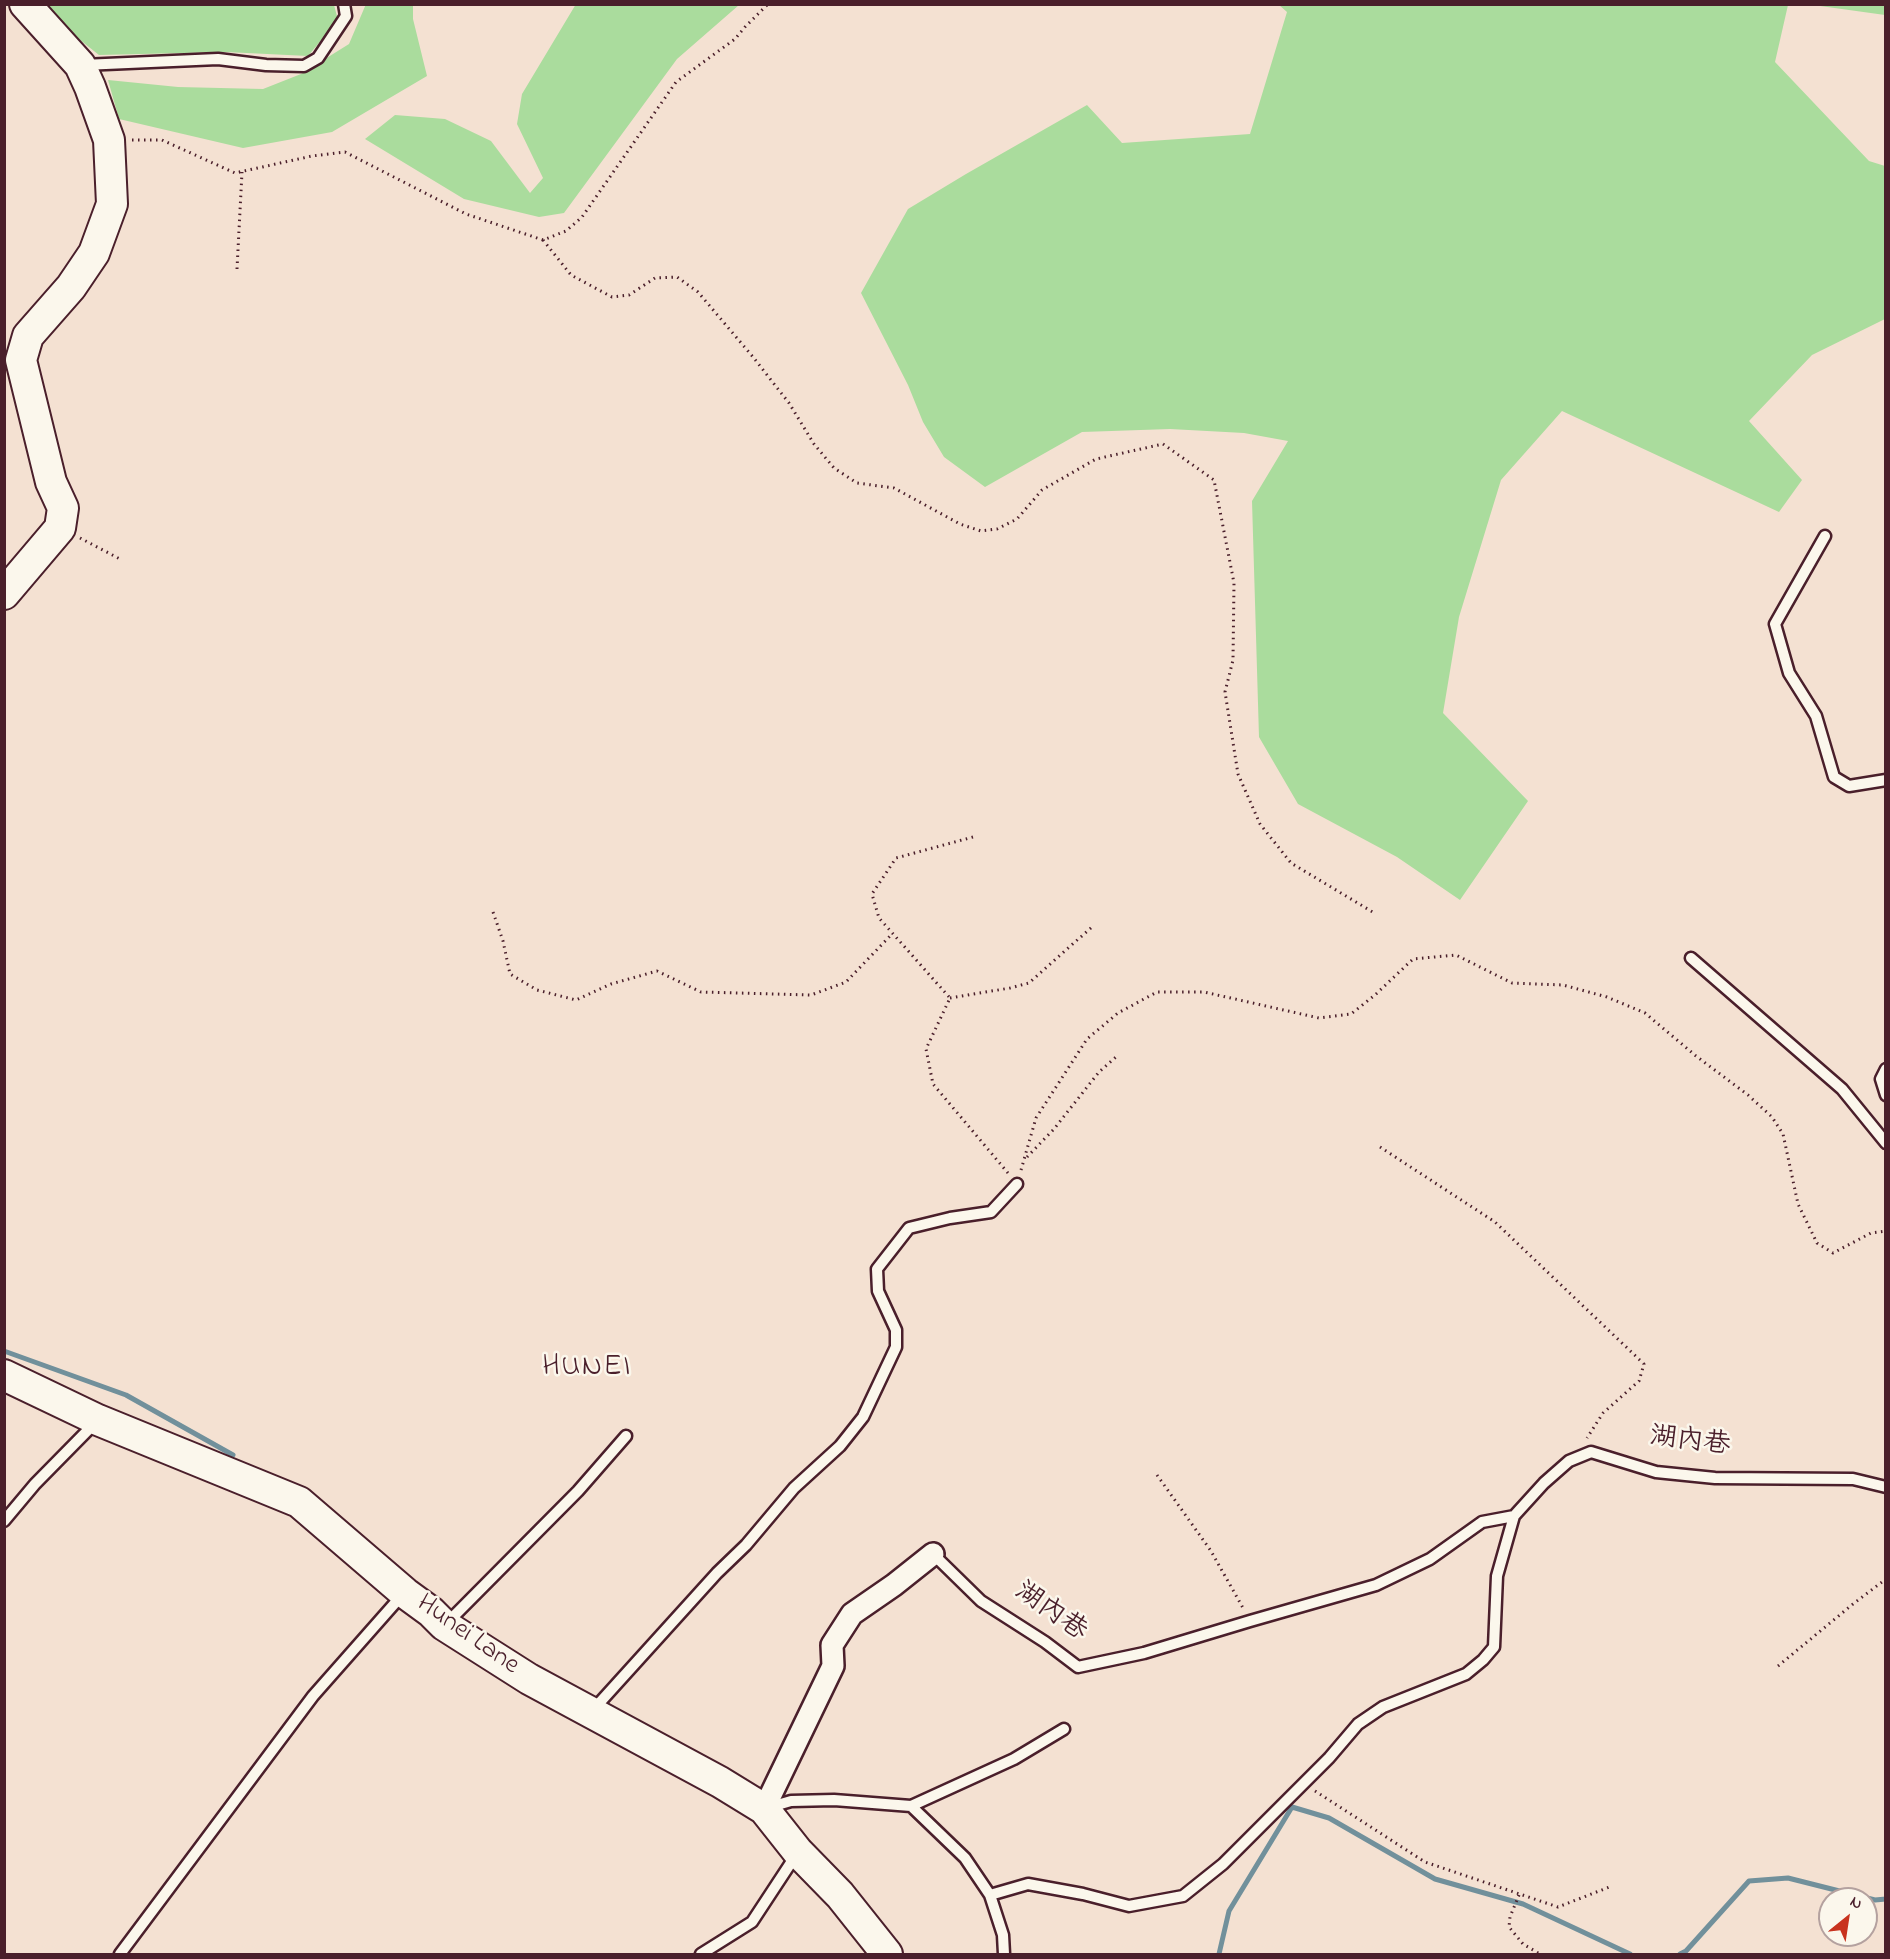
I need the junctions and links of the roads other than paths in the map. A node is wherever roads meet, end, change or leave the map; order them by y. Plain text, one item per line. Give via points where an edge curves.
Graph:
1 (25, 4) edge
2 (344, 4) edge
3 (80, 65) junction
4 (1825, 536) dead end
5 (4, 594) edge
6 (1886, 780) edge
7 (1691, 958) dead end
8 (1886, 1069) edge
9 (1886, 1095) edge
10 (1886, 1143) edge
11 (1017, 1184) road end
12 (4, 1376) edge
13 (98, 1420) junction
14 (626, 1436) dead end
15 (1886, 1487) edge
16 (1514, 1516) junction
17 (4, 1521) edge
18 (933, 1554) joint
19 (405, 1593) junction
20 (444, 1625) junction
21 (591, 1712) junction
22 (1064, 1730) dead end
23 (910, 1806) junction
24 (764, 1809) junction
25 (798, 1852) junction
26 (990, 1895) junction
27 (120, 1954) edge
28 (701, 1954) edge
29 (887, 1954) edge
30 (1004, 1954) edge

1 - 3 street
2 - 3 lane via 346,16 318,58 304,66 218,59
3 - 5 street via 109,140 112,204 94,253 71,287 28,336 21,360 51,482 63,508 60,528
4 - 6 lane via 1774,624 1789,673 1816,716 1834,777 1849,786
7 - 10 lane via 1842,1089
8 - 9 lane via 1881,1078
11 - 21 lane via 991,1212 909,1228 877,1269 878,1291 896,1330 896,1347 863,1417
12 - 13 street, Hunei Lane
13 - 17 lane
13 - 19 street, Hunei Lane via 299,1502
14 - 20 lane via 578,1491
15 - 16 lane, 湖內巷 via 1853,1479 1715,1478 1664,1473 1590,1452 1569,1461
16 - 18 lane, 湖內巷 via 1482,1522 1430,1559 1376,1585 1144,1653 1078,1667 981,1601
16 - 26 lane via 1497,1576 1494,1647 1483,1660 1466,1674 1383,1707 1358,1724 1222,1864 1183,1896 1129,1906 1028,1884
18 - 24 street, 湖內巷 via 852,1614 832,1645 833,1666
19 - 20 street, Hunei Lane
19 - 27 lane via 313,1696
20 - 21 street, Hunei Lane via 529,1679
21 - 24 street, Hunei Lane
22 - 23 lane via 1014,1759
23 - 24 lane via 834,1800 791,1801
23 - 26 lane via 965,1858
24 - 25 street, Hunei Lane
25 - 28 lane via 752,1922
25 - 29 street, Hunei Lane via 840,1894
26 - 30 lane via 1003,1935

